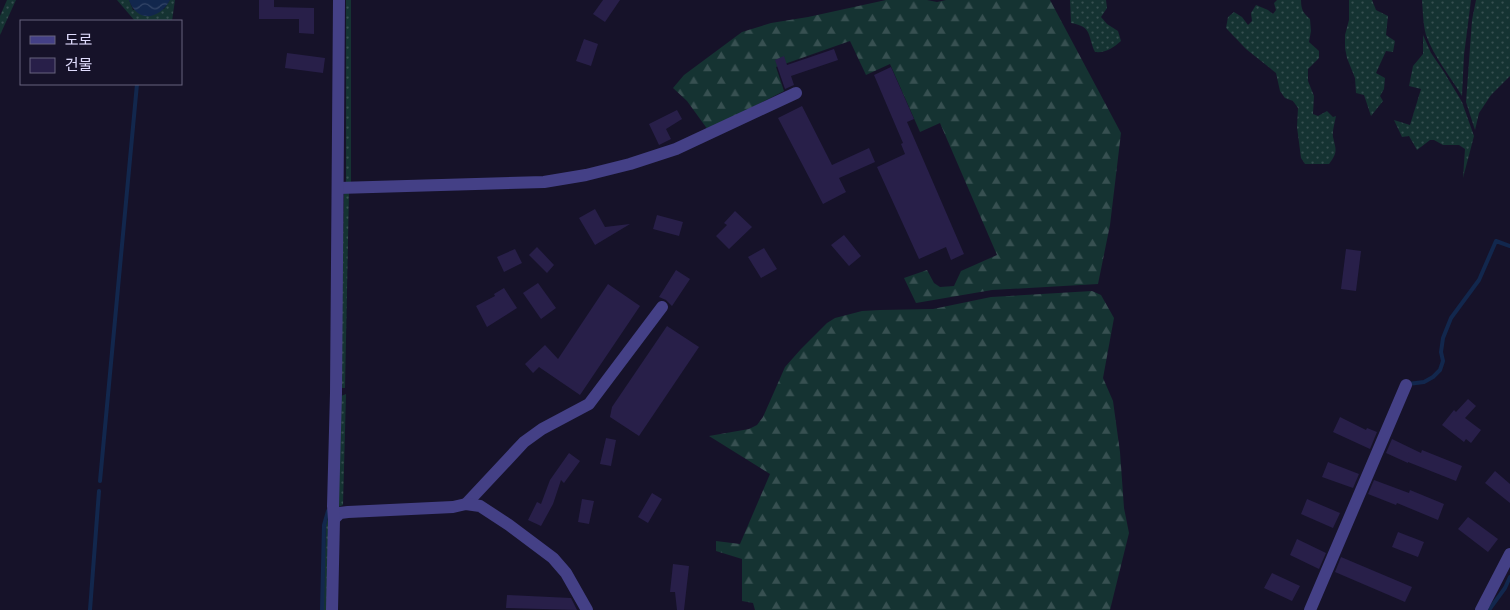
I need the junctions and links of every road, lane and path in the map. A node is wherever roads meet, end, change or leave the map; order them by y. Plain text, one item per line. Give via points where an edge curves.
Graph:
1 (339, 0) edge
2 (796, 93) dead end
3 (338, 188) junction
4 (662, 308) dead end
5 (1406, 384) dead end
6 (466, 504) junction
7 (334, 519) junction
8 (1510, 554) edge
9 (332, 610) edge
10 (587, 610) edge
11 (1310, 610) edge
12 (1481, 610) edge

1 - 3 street
2 - 3 street via 676,149 586,175 544,182
3 - 7 street
4 - 6 street via 589,404 524,442
5 - 11 street
6 - 7 street via 348,512 340,513
6 - 10 street via 480,506 553,558 566,573
7 - 9 street
8 - 12 street

